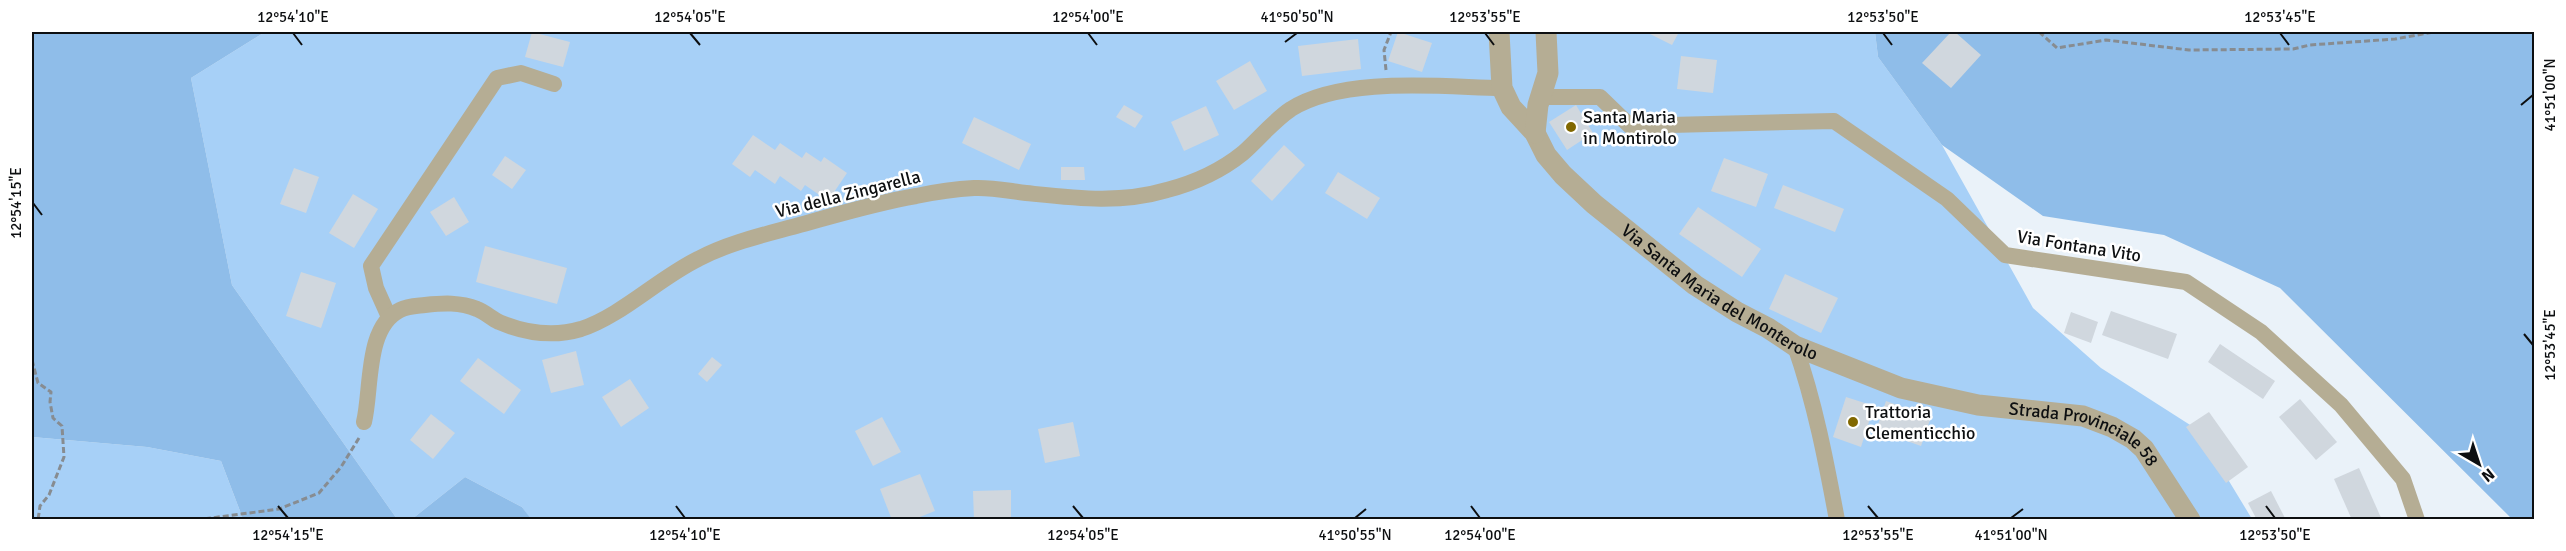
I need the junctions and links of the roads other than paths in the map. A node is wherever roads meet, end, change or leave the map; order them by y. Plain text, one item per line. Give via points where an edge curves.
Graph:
1 (1499, 32) edge
2 (1546, 32) edge
3 (554, 84) dead end
4 (1502, 88) junction
5 (1542, 97) junction
6 (1535, 133) junction
7 (389, 316) junction
8 (1795, 346) junction
9 (1942, 399) joint
10 (364, 422) road end
11 (1837, 519) edge
12 (2190, 519) edge
13 (2416, 519) edge

1 - 4 street
2 - 5 street via 1548,63
3 - 7 street via 521,73 497,78 371,266
4 - 6 street via 1511,107
4 - 7 street, Via della Zingarella via 1387,86 1352,89 1310,101 1290,109 1242,153 1214,172 1169,190 1123,200 1083,200 976,188 871,205 734,244 702,257 613,313 574,331 521,331 478,309 447,302 404,308
5 - 6 street
5 - 13 street, Via Fontana Vito via 1600,98 1630,126 1834,121 1947,199 2004,255 2186,282 2261,332 2341,405 2403,479
6 - 8 street, Via Santa Maria del Monterolo via 1546,155 1563,175 1655,254 1695,285
7 - 10 street via 373,346
8 - 9 street, Via Santa Maria del Monterolo via 1901,388
8 - 11 street via 1822,437
9 - 12 street, Strada Provinciale 58 via 2083,416 2112,427 2144,449

